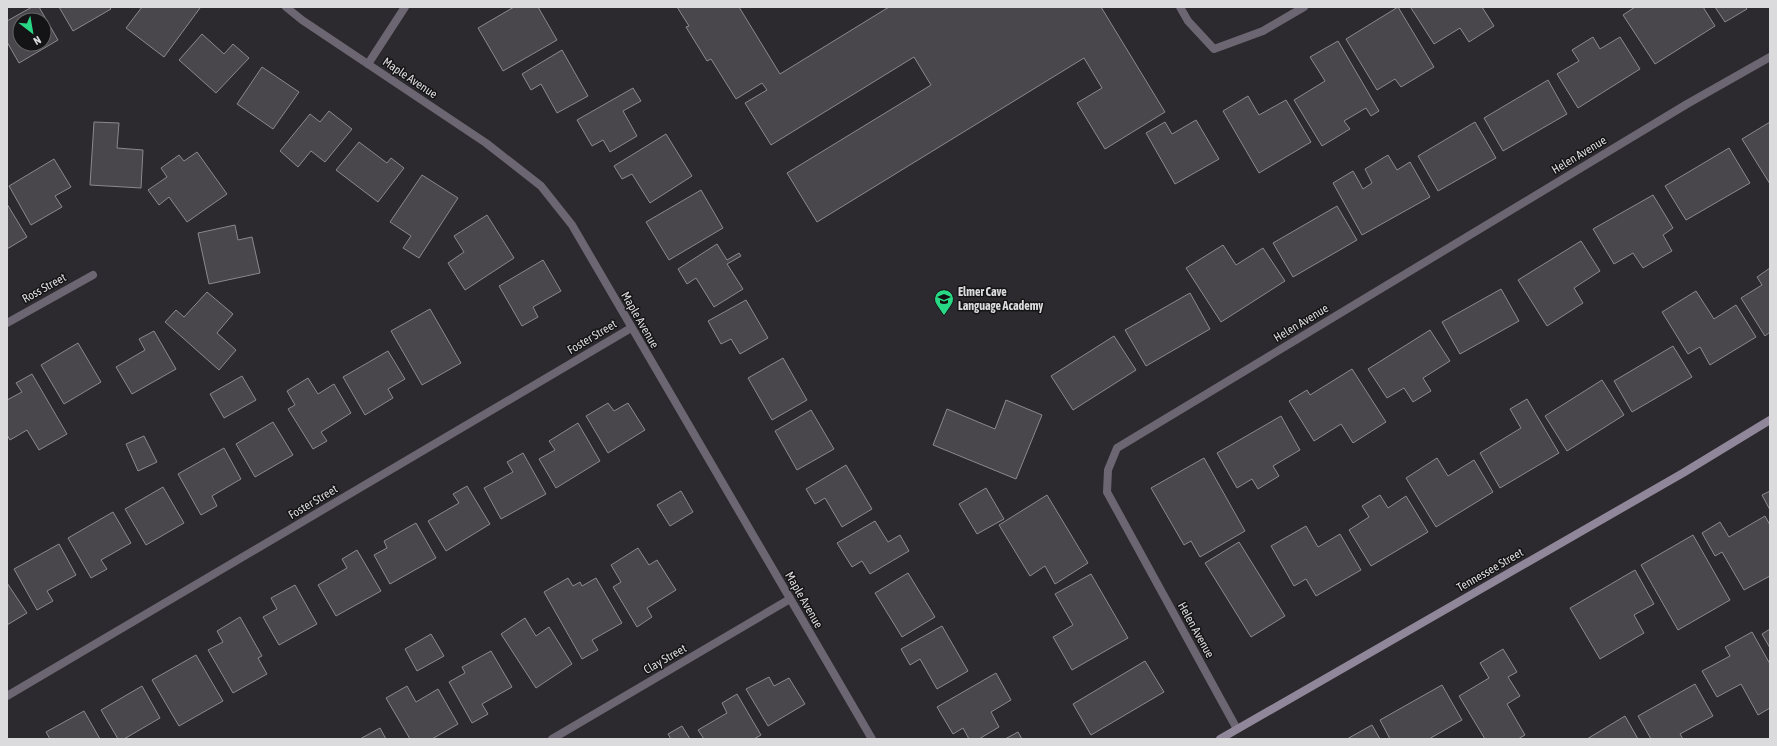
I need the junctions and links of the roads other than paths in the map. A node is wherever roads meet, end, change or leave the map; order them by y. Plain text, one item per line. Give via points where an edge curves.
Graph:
1 (286, 7) edge
2 (405, 7) edge
3 (1180, 7) edge
4 (1304, 7) edge
5 (1770, 57) edge
6 (368, 64) junction
7 (93, 275) dead end
8 (7, 323) edge
9 (631, 328) junction
10 (1770, 420) edge
11 (790, 600) junction
12 (7, 696) edge
13 (1237, 729) junction
14 (552, 739) edge
15 (872, 739) edge
16 (1220, 739) edge

1 - 6 street, Maple Avenue
2 - 6 street
3 - 4 street via 1188,21 1214,49 1263,31
5 - 13 street, Helen Avenue via 1687,104 1117,448 1108,470 1107,492
6 - 9 street, Maple Avenue via 486,143 541,186 572,226
7 - 8 street, Ross Street
9 - 11 street, Maple Avenue
9 - 12 street, Foster Street
10 - 13 main road, Tennessee Street via 1676,477
11 - 14 street, Clay Street
11 - 15 street, Maple Avenue
13 - 16 main road, Tennessee Street

